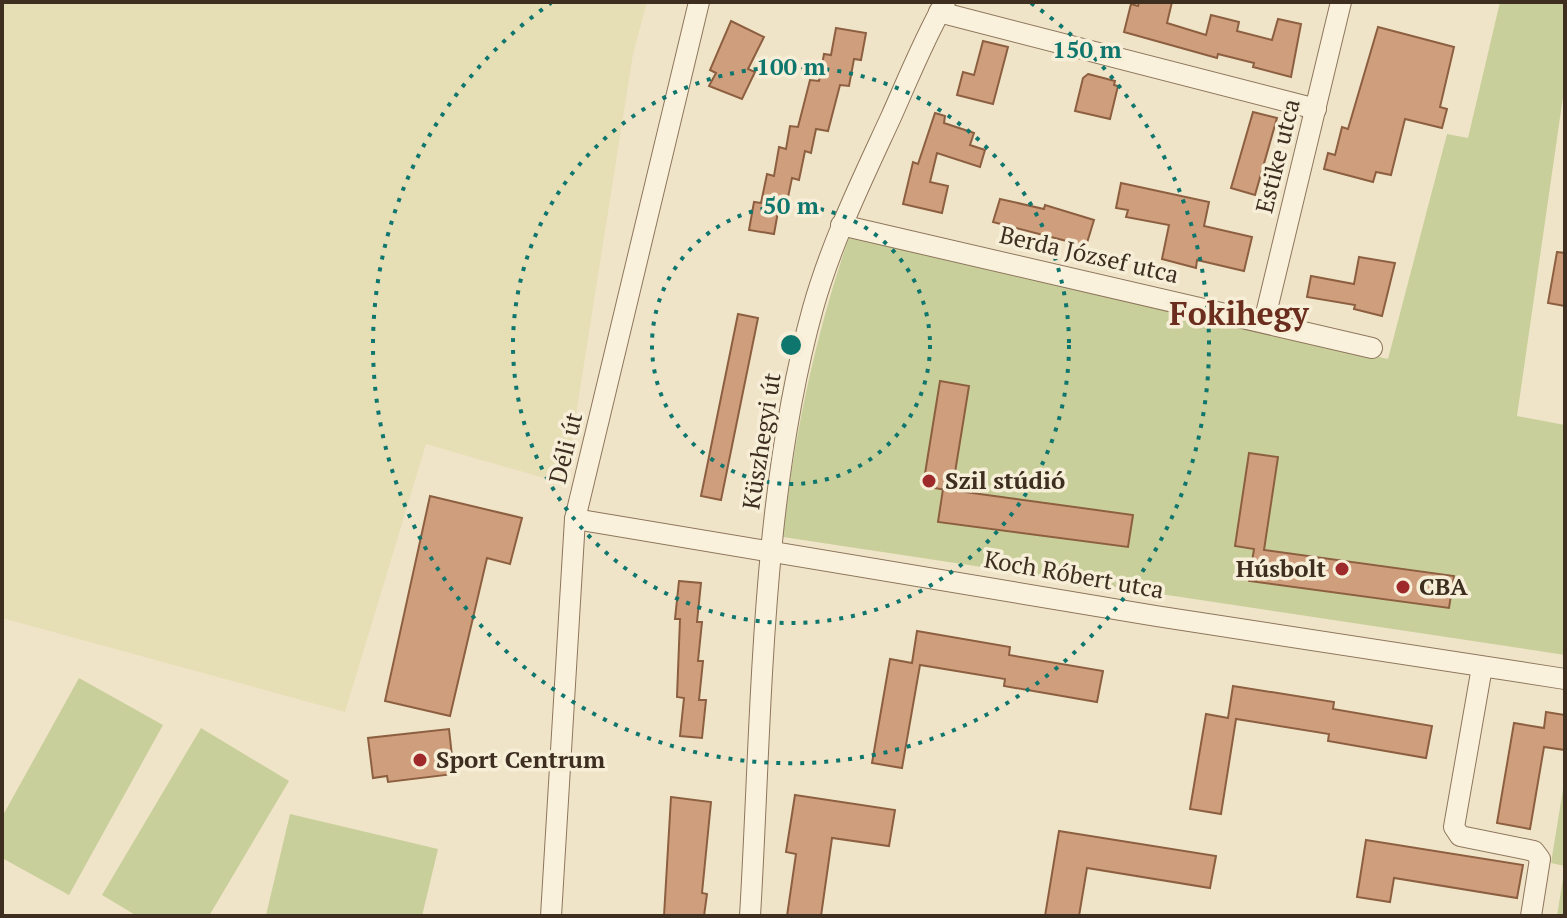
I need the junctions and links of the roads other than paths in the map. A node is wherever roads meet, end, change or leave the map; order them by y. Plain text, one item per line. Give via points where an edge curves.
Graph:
1 (699, 2) edge
2 (1341, 2) edge
3 (942, 7) edge
4 (1316, 109) junction
5 (841, 225) junction
6 (1264, 322) junction
7 (1372, 348) dead end
8 (575, 519) junction
9 (772, 551) junction
10 (1482, 667) junction
11 (1565, 679) edge
12 (551, 916) edge
13 (750, 916) edge
14 (1531, 916) edge

1 - 8 street, Déli út
2 - 4 street, Estike utca
3 - 4 street
3 - 5 street, Küszhegyi út
4 - 6 street, Estike utca
5 - 6 street, Berda József utca
5 - 9 street, Küszhegyi út via 813,308 795,388
6 - 7 street, Berda József utca
8 - 9 street, Koch Róbert utca
8 - 12 street, Déli út
9 - 10 street, Koch Róbert utca
9 - 13 street, Küszhegyi út
10 - 11 street, Koch Róbert utca
10 - 14 street via 1454,827 1460,836 1534,851 1540,859

